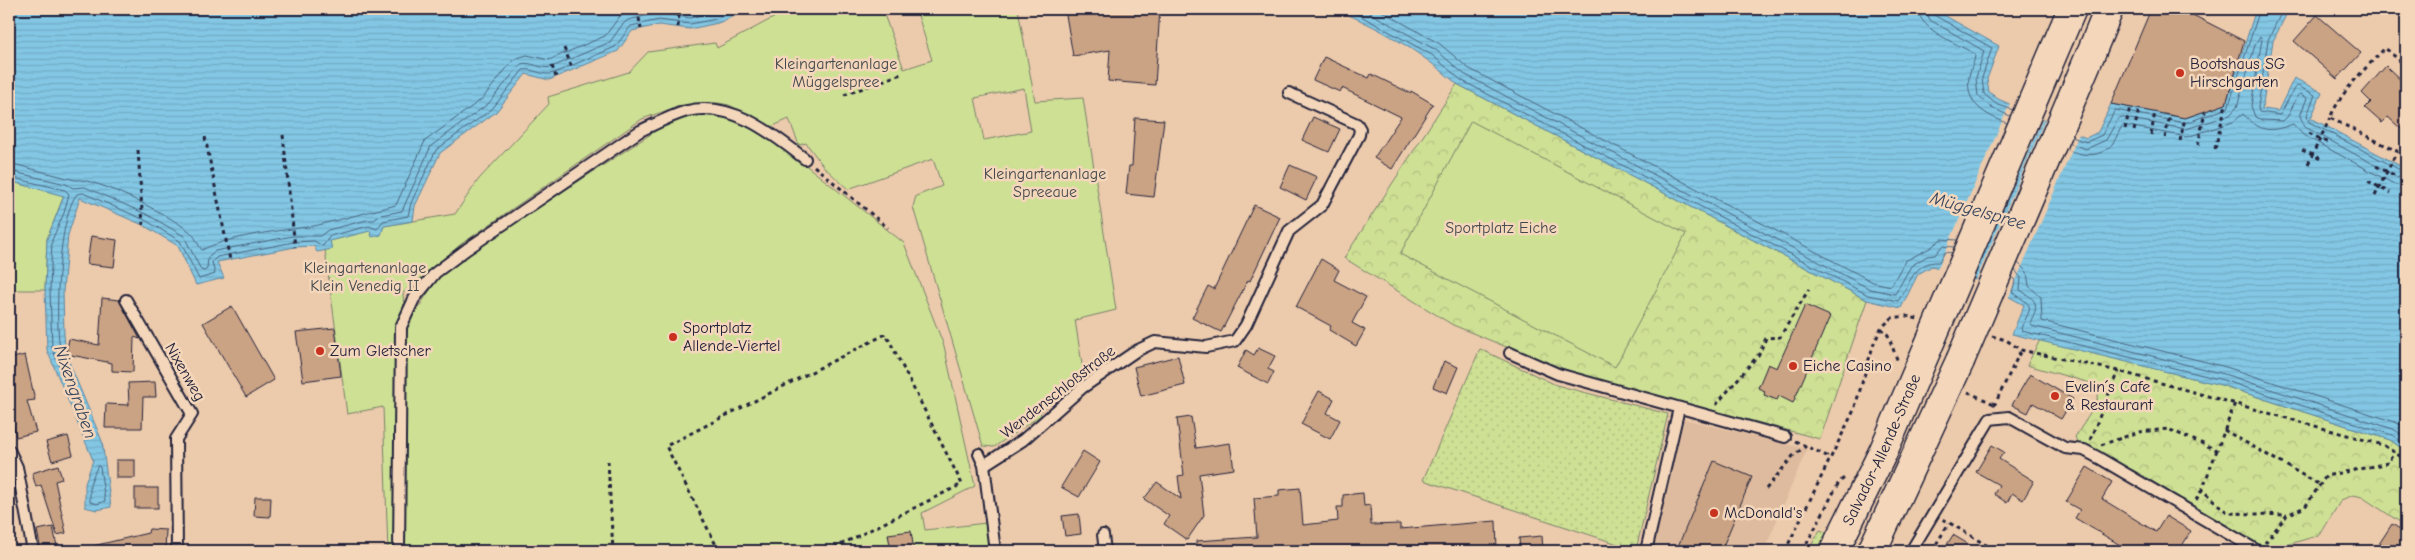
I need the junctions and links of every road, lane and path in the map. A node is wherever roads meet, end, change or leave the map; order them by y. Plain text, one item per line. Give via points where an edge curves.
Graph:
1 (734, 9) edge
2 (2072, 9) edge
3 (2109, 9) edge
4 (679, 14) dead end
5 (737, 15) dead end
6 (639, 18) dead end
7 (678, 27) dead end
8 (640, 29) dead end
9 (564, 48) dead end
10 (552, 66) dead end
11 (2406, 66) edge
12 (573, 70) dead end
13 (901, 74) dead end
14 (556, 77) dead end
15 (1289, 93) dead end
16 (844, 95) dead end
17 (2226, 104) dead end
18 (2130, 108) dead end
19 (2139, 109) dead end
20 (2155, 112) dead end
21 (2205, 112) dead end
22 (2170, 115) dead end
23 (2186, 118) dead end
24 (2330, 118) junction
25 (2124, 130) dead end
26 (2134, 131) dead end
27 (2309, 133) dead end
28 (283, 135) dead end
29 (2150, 135) dead end
30 (205, 137) dead end
31 (2165, 138) dead end
32 (2180, 142) dead end
33 (2330, 144) dead end
34 (2198, 145) dead end
35 (2215, 149) dead end
36 (138, 150) dead end
37 (2302, 150) dead end
38 (805, 159) joint
39 (2323, 160) dead end
40 (2308, 164) dead end
41 (2376, 166) dead end
42 (2398, 177) dead end
43 (2368, 181) dead end
44 (2390, 193) dead end
45 (2375, 196) dead end
46 (143, 225) dead end
47 (888, 228) dead end
48 (295, 247) dead end
49 (230, 260) dead end
50 (1809, 289) dead end
51 (126, 300) dead end
52 (1924, 320) dead end
53 (1881, 328) junction
54 (1988, 335) dead end
55 (2021, 350) junction
56 (1510, 354) dead end
57 (1896, 360) dead end
58 (2118, 371) junction
59 (1962, 390) dead end
60 (2234, 403) junction
61 (1995, 405) junction
62 (1678, 408) junction
63 (1712, 417) junction
64 (1990, 419) junction
65 (2224, 430) junction
66 (1785, 437) joint
67 (1806, 446) junction
68 (9, 450) edge
69 (2084, 450) junction
70 (2217, 450) junction
71 (2394, 452) junction
72 (979, 454) dead end
73 (1830, 457) junction
74 (2406, 460) edge
75 (608, 461) dead end
76 (984, 465) junction
77 (2320, 485) junction
78 (1766, 489) dead end
79 (1934, 513) junction
80 (2287, 515) junction
81 (1949, 523) junction
82 (1102, 535) dead end
83 (2261, 548) edge
84 (33, 551) edge
85 (177, 551) edge
86 (399, 551) edge
87 (613, 551) edge
88 (720, 551) edge
89 (828, 551) edge
90 (995, 551) edge
91 (1105, 551) edge
92 (1646, 551) edge
93 (1785, 551) edge
94 (1834, 551) edge
95 (1872, 551) edge
96 (1911, 551) edge
97 (1932, 551) edge
98 (1996, 551) edge

1 - 5 path
2 - 94 main road, Salvador-Allende-Straße, bridge via 1883,452
3 - 95 main road, bridge via 1960,361
4 - 7 path
6 - 8 path
9 - 12 path
10 - 14 path
11 - 24 path via 2385,48 2336,103
13 - 16 path
15 - 76 lane, Wendenschloßstraße via 1358,124 1360,135 1322,205 1290,231 1246,325 1235,341 1206,347 1155,342 1136,351 1082,388 1008,452
17 - 35 path
18 - 25 path
19 - 26 path
20 - 29 path
21 - 34 path
22 - 31 path
23 - 32 path
24 - 40 path
24 - 45 path via 2397,151
27 - 33 path
28 - 48 path
30 - 49 path
36 - 46 path
37 - 39 path
38 - 47 path
38 - 86 lane via 774,135 734,114 688,111 640,131 435,273 414,299 401,327
41 - 42 path
43 - 44 path
50 - 63 path via 1780,337 1766,338 1758,354 1717,404
51 - 85 lane, Nixenweg via 192,414 176,439
52 - 53 path via 1906,316 1892,318
53 - 57 path via 1888,335
53 - 73 path via 1872,346 1854,410
54 - 55 path via 2006,340
55 - 58 path
55 - 61 path
56 - 62 lane via 1558,374
58 - 60 path
58 - 69 path via 2095,432
59 - 61 path
60 - 65 path
60 - 71 path via 2383,445
61 - 64 path
62 - 63 lane
62 - 92 lane
63 - 66 lane
64 - 69 lane via 2009,417 2065,448
64 - 79 lane
65 - 70 path
65 - 77 path
66 - 67 path
67 - 73 path
67 - 78 path via 1793,456
68 - 84 lane via 17,467
69 - 70 path via 2139,432 2168,429
69 - 83 lane
70 - 80 path via 2202,490 2228,513
71 - 74 path
71 - 77 path via 2388,463 2326,476
72 - 76 lane
73 - 93 path
75 - 87 path
76 - 90 lane
77 - 80 path via 2305,508
79 - 81 path
79 - 96 lane
80 - 83 path
81 - 97 path
81 - 98 path
82 - 91 lane
88 - 89 path via 666,446 886,334 962,484

